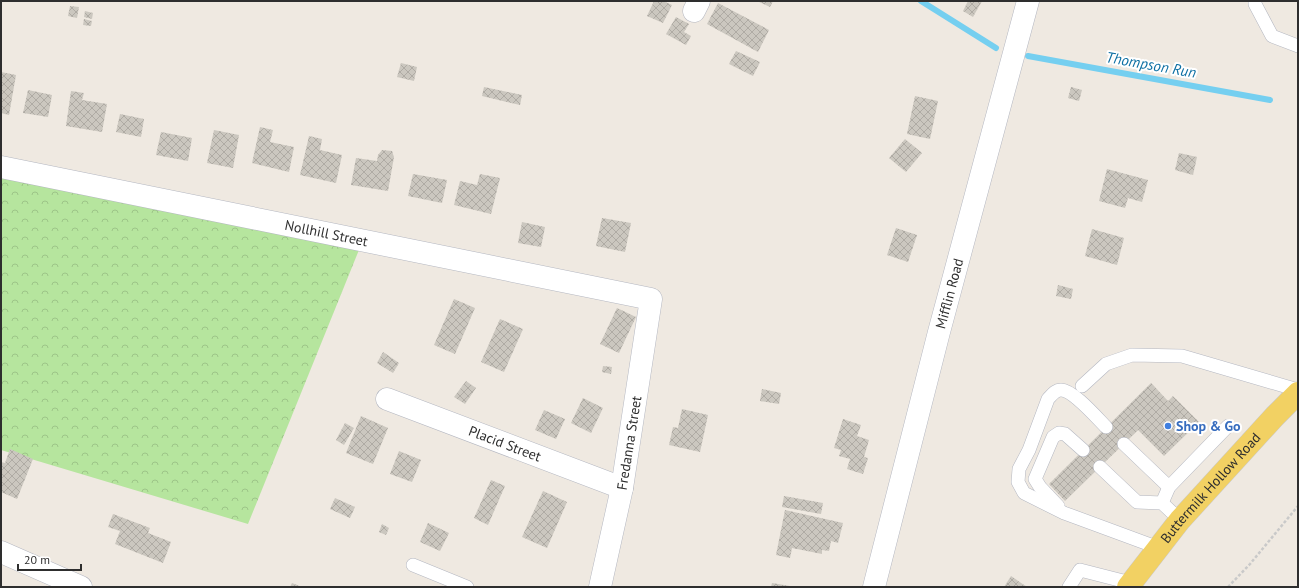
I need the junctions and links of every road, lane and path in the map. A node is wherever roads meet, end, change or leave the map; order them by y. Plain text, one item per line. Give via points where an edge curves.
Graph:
1 (1028, 1) edge
2 (1255, 1) edge
3 (1298, 46) edge
4 (1, 167) edge
5 (651, 299) joint
6 (1082, 386) dead end
7 (1298, 392) edge
8 (387, 399) dead end
9 (1228, 426) dead end
10 (1106, 427) dead end
11 (1124, 444) dead end
12 (1083, 450) dead end
13 (1100, 467) dead end
14 (1169, 487) junction
15 (622, 488) junction
16 (1162, 503) junction
17 (1298, 506) edge
18 (1064, 513) junction
19 (1180, 520) junction
20 (1159, 548) junction
21 (1, 552) edge
22 (414, 565) dead end
23 (1129, 585) edge
24 (81, 587) edge
25 (467, 587) edge
26 (600, 587) edge
27 (874, 587) edge
28 (1068, 587) edge
29 (1228, 587) edge

1 - 27 street, Mifflin Road
2 - 3 lane via 1272,36
4 - 5 street, Nollhill Street
5 - 15 street, Fredanna Street
6 - 7 lane via 1106,364 1132,354 1182,356
7 - 19 main road, Buttermilk Hollow Road
8 - 15 street, Placid Street
9 - 14 lane
10 - 18 lane via 1073,395 1065,391 1059,390 1048,399 1019,469 1018,482 1024,493
11 - 14 lane
12 - 18 lane via 1065,434 1053,436 1035,479
13 - 16 lane via 1137,502
14 - 16 lane
15 - 26 street, Fredanna Street
16 - 19 lane
17 - 29 path
18 - 20 lane
19 - 20 main road, Buttermilk Hollow Road
20 - 23 main road, Buttermilk Hollow Road
21 - 24 street
22 - 25 lane
23 - 28 lane via 1080,570

